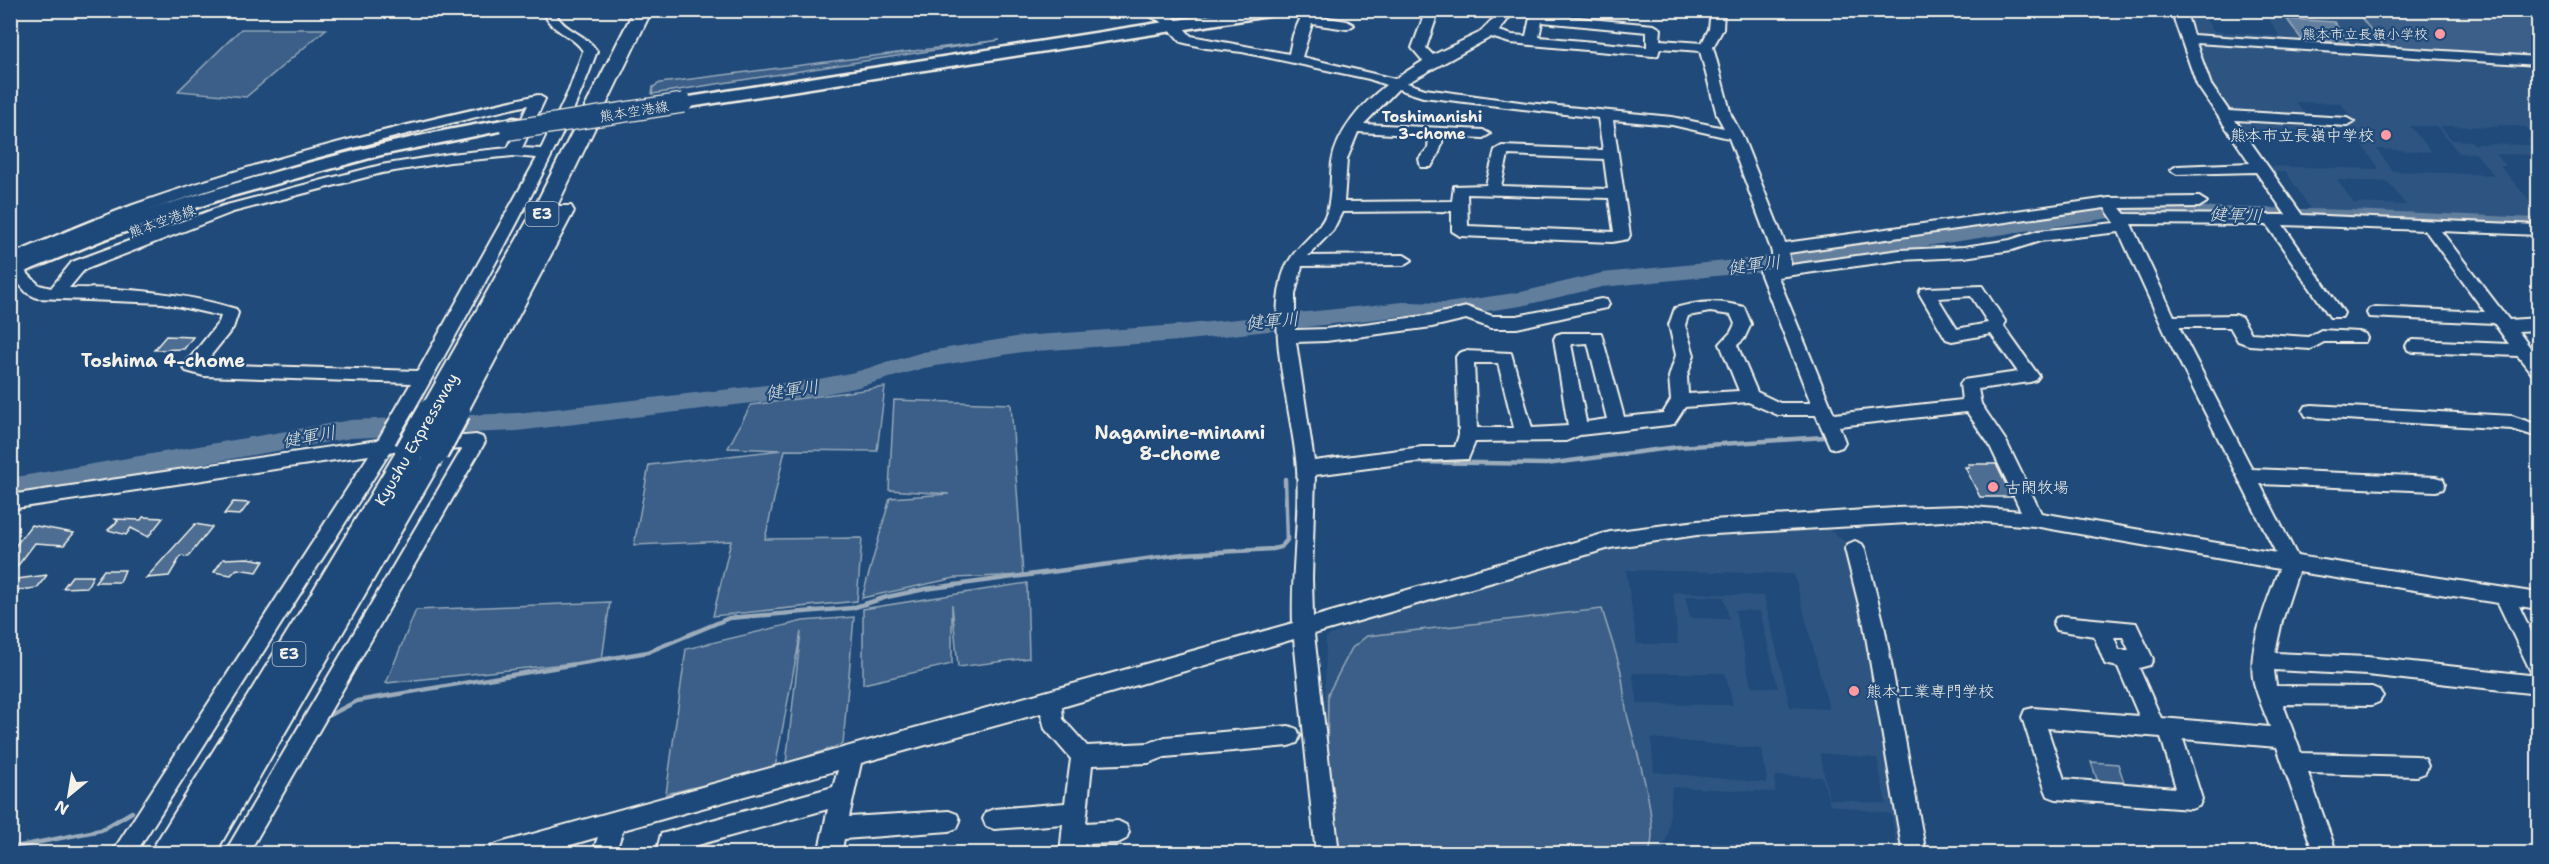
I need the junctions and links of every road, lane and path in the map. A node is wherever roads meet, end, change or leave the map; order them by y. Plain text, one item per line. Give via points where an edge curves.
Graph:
1 (554, 10) edge
2 (643, 10) edge
3 (659, 10) edge
4 (1229, 10) edge
5 (1275, 10) edge
6 (1433, 10) edge
7 (1509, 10) edge
8 (1719, 10) edge
9 (2181, 10) edge
10 (1145, 11) edge
11 (1309, 15) edge
12 (1173, 23) junction
13 (1347, 25) dead end
14 (1490, 32) junction
15 (2190, 39) junction
16 (1532, 40) junction
17 (1654, 44) junction
18 (1706, 47) junction
19 (1295, 59) junction
20 (1432, 61) junction
21 (2537, 63) edge
22 (1395, 84) junction
23 (1605, 114) junction
24 (2226, 116) junction
25 (2348, 122) dead end
26 (1354, 128) junction
27 (1436, 132) junction
28 (1482, 134) dead end
29 (1735, 135) junction
30 (513, 152) junction
31 (546, 154) junction
32 (1611, 155) junction
33 (1426, 164) dead end
34 (2259, 167) junction
35 (1492, 190) junction
36 (1617, 194) junction
37 (2109, 203) junction
38 (1336, 207) junction
39 (1459, 207) junction
40 (2272, 220) junction
41 (2297, 220) junction
42 (2123, 223) junction
43 (2428, 224) junction
44 (2537, 231) edge
45 (1779, 249) junction
46 (1404, 260) dead end
47 (1296, 261) junction
48 (13, 270) edge
49 (1784, 271) junction
50 (55, 294) junction
51 (1601, 304) dead end
52 (2336, 313) dead end
53 (2375, 313) dead end
54 (2168, 322) junction
55 (2502, 322) junction
56 (2538, 324) edge
57 (1995, 328) dead end
58 (1287, 336) junction
59 (2360, 338) dead end
60 (2414, 346) dead end
61 (2523, 350) junction
62 (2538, 370) edge
63 (423, 377) junction
64 (1750, 396) junction
65 (1680, 401) junction
66 (1971, 405) junction
67 (2312, 411) dead end
68 (444, 412) junction
69 (1824, 415) junction
70 (1617, 425) junction
71 (1578, 429) junction
72 (2538, 431) edge
73 (1468, 435) junction
74 (1525, 435) junction
75 (1836, 442) dead end
76 (409, 450) junction
77 (1306, 469) junction
78 (2245, 476) junction
79 (2436, 484) dead end
80 (10, 502) edge
81 (2034, 519) junction
82 (1855, 549) dead end
83 (2291, 563) junction
84 (2504, 595) junction
85 (2538, 601) edge
86 (2063, 624) dead end
87 (1304, 629) junction
88 (2263, 661) junction
89 (2538, 666) edge
90 (2538, 685) edge
91 (2269, 695) junction
92 (2372, 696) dead end
93 (1051, 701) junction
94 (2162, 728) junction
95 (1289, 736) dead end
96 (2285, 738) junction
97 (852, 756) junction
98 (1082, 756) junction
99 (2294, 763) junction
100 (2416, 766) dead end
101 (843, 795) junction
102 (994, 819) dead end
103 (949, 820) dead end
104 (615, 822) junction
105 (835, 830) junction
106 (1118, 832) dead end
107 (1073, 833) edge
108 (122, 854) edge
109 (165, 854) edge
110 (197, 854) edge
111 (235, 854) edge
112 (500, 854) edge
113 (603, 854) edge
114 (668, 854) edge
115 (829, 854) edge
116 (1328, 854) edge
117 (1915, 854) edge
118 (2326, 854) edge

1 - 31 street via 551,16 557,27 581,38 590,51
2 - 68 highway, Kyushu Expressway / E3
3 - 68 highway, Kyushu Expressway / E3 via 560,218
4 - 12 main road, 熊本空港線
5 - 12 main road, 熊本空港線
6 - 20 street via 1419,48
7 - 14 street
8 - 18 street via 1716,29
9 - 15 street
10 - 12 street
11 - 13 street
11 - 19 street
12 - 19 street via 1186,39
12 - 48 main road, 熊本空港線, bridge via 512,126 296,178
14 - 16 street via 1510,39
14 - 20 street
15 - 21 street
15 - 24 street via 2204,84
16 - 17 street via 1653,52
16 - 17 street via 1536,18 1654,29
17 - 18 street
18 - 29 street via 1724,115
19 - 22 street
20 - 22 street
22 - 23 street via 1423,93
22 - 26 street
23 - 29 street
23 - 32 street
24 - 25 street
24 - 34 street
26 - 27 street
26 - 38 street via 1338,159
27 - 28 street
27 - 33 street via 1435,149
29 - 45 street
30 - 31 street
30 - 48 street via 538,99 320,151 137,209
30 - 50 street via 381,169 228,210 78,266
31 - 63 street
32 - 35 street via 1502,150
32 - 36 street
34 - 37 street via 2177,170 2199,202
34 - 41 street
35 - 36 street
35 - 39 street via 1459,189
36 - 39 street via 1622,235 1612,237 1460,231
37 - 42 street
37 - 45 street
38 - 39 street
38 - 47 street via 1327,229
40 - 41 street
40 - 42 street
40 - 52 street
41 - 43 street
42 - 49 street via 1964,252 1900,255
42 - 54 street
43 - 44 street
43 - 55 street
45 - 49 street
46 - 47 street
47 - 58 street via 1287,287
48 - 50 street via 34,292
49 - 69 street via 1768,273
50 - 63 street via 169,298 207,304 230,313 227,324 192,367 204,370
51 - 58 street via 1517,322 1491,322 1467,313 1326,335
53 - 55 street
54 - 59 street via 2235,321 2244,337 2250,339 2312,343 2321,336
54 - 78 street
55 - 56 street
55 - 61 street
57 - 66 street via 2030,376 1969,384
58 - 77 street
60 - 61 street
61 - 62 street
63 - 76 street
64 - 65 street
64 - 65 street via 1728,344 1743,324 1738,311 1722,305 1681,312 1677,325 1685,355 1678,377
64 - 69 street via 1778,409
65 - 70 street via 1668,418
66 - 69 street
66 - 81 street via 1997,441
67 - 72 street via 2512,423
68 - 76 highway, Kyushu Expressway / E3, bridge
69 - 75 street
70 - 71 street
70 - 71 street via 1595,337 1562,339
71 - 74 street via 1566,434
73 - 74 street
73 - 74 street via 1465,357 1505,357
73 - 77 street via 1462,454 1422,454
76 - 80 street
76 - 108 street via 339,519
76 - 109 highway, Kyushu Expressway / E3 via 318,607
76 - 110 highway, Kyushu Expressway / E3 via 291,698
76 - 111 street via 476,442
77 - 87 street
78 - 79 street
78 - 83 street
81 - 83 street
81 - 87 street via 1961,513 1895,515 1697,528 1610,540
82 - 117 street via 1874,625
83 - 84 street
83 - 88 street
84 - 85 street
84 - 89 street
86 - 94 street via 2101,629 2112,658 2126,659
87 - 93 street
87 - 116 street
88 - 90 street via 2367,666
88 - 91 street
91 - 92 street
91 - 96 street
93 - 97 street
93 - 98 street via 1053,722
94 - 94 street via 2191,799 2056,789 2033,717
94 - 96 street
95 - 98 street via 1165,747 1149,753
96 - 99 street
97 - 101 street
97 - 104 street
98 - 107 street
99 - 100 street
99 - 118 street
101 - 105 street
101 - 114 street via 669,842
102 - 107 street
103 - 105 street
104 - 112 street
104 - 113 street
105 - 115 street
106 - 107 street

